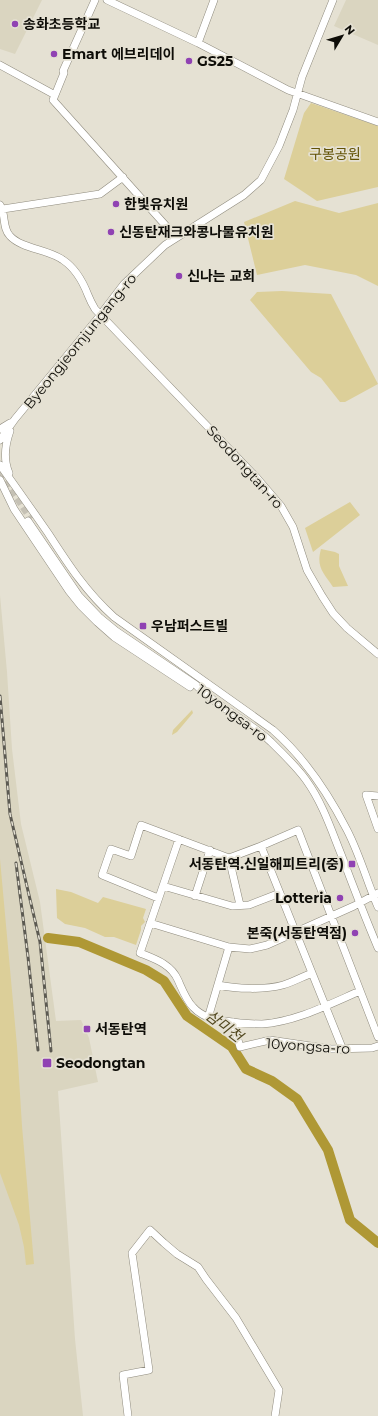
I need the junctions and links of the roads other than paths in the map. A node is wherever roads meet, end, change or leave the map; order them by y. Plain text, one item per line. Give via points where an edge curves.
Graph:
1 (95, 0) edge
2 (106, 0) edge
3 (214, 0) edge
4 (333, 0) edge
5 (198, 43) junction
6 (0, 65) edge
7 (297, 94) junction
8 (55, 95) junction
9 (378, 122) edge
10 (123, 177) junction
11 (1, 207) edge
12 (176, 237) junction
13 (101, 314) junction
14 (15, 420) junction
15 (0, 429) edge
16 (0, 440) edge
17 (0, 465) edge
18 (0, 481) edge
19 (15, 486) junction
20 (26, 501) junction
21 (14, 509) junction
22 (378, 654) edge
23 (210, 686) junction
24 (204, 694) junction
25 (378, 796) edge
26 (378, 828) edge
27 (179, 839) junction
28 (261, 846) junction
29 (210, 850) junction
30 (229, 858) junction
31 (162, 886) junction
32 (280, 893) junction
33 (376, 894) edge
34 (195, 896) junction
35 (158, 898) junction
36 (360, 903) junction
37 (240, 906) junction
38 (378, 907) edge
39 (331, 916) junction
40 (150, 923) junction
41 (296, 932) junction
42 (229, 947) junction
43 (378, 948) edge
44 (312, 973) junction
45 (218, 985) junction
46 (360, 991) junction
47 (325, 1006) junction
48 (208, 1018) junction
49 (233, 1022) junction
50 (378, 1037) edge
51 (378, 1046) edge
52 (343, 1050) junction
53 (128, 1416) edge
54 (275, 1416) edge

1 - 8 street
2 - 5 street
3 - 5 street
4 - 7 street, Byeongjeomjungang-ro
5 - 7 street
6 - 8 street
7 - 9 street
7 - 12 street, Byeongjeomjungang-ro via 279,146 261,180 244,195
8 - 10 street via 53,100
10 - 11 street via 100,194
10 - 12 street
11 - 13 street, Seodongtan-ro via 9,235 21,244 63,259 78,276 92,305
12 - 13 street, Byeongjeomjungang-ro via 124,284
13 - 14 street, Byeongjeomjungang-ro
13 - 22 street, Seodongtan-ro via 258,478 281,506 293,527 307,570 322,596 347,628
14 - 15 street
14 - 16 street, Byeongjeomjungang-ro
14 - 19 street via 7,441 5,456
17 - 19 street, 10yongsa-ro
18 - 21 street
19 - 20 street, 10yongsa-ro
20 - 21 street via 18,501
20 - 23 street, 10yongsa-ro via 78,578 101,605
21 - 24 street via 69,591 97,622 114,637
23 - 24 street, 10yongsa-ro via 198,682 103,616 82,594 29,520 75,590 99,617 196,685
23 - 33 street, 10yongsa-ro via 273,730 301,758 348,830
24 - 36 street, 10yongsa-ro via 262,734 306,780 328,821
25 - 26 street via 366,794
27 - 29 street
27 - 31 street
27 - 35 street via 141,825 131,856 111,849 102,875
28 - 30 street
28 - 32 street
28 - 39 street via 298,830
29 - 30 street
29 - 34 street
30 - 37 street
31 - 34 street
31 - 35 street
32 - 37 street
32 - 41 street
33 - 36 street
33 - 38 street, 10yongsa-ro
34 - 37 street
35 - 40 street
36 - 39 street
36 - 43 street, 10yongsa-ro
39 - 41 street
39 - 46 street
40 - 42 street
40 - 48 street via 140,953 165,964 178,979 191,1006
41 - 42 street via 258,948
41 - 44 street
42 - 45 street
44 - 45 street via 282,985 254,988
44 - 47 street
45 - 48 street
46 - 47 street
46 - 50 street
47 - 49 street via 262,1024
47 - 52 street
48 - 49 street
49 - 52 street, 10yongsa-ro via 240,1047 270,1040
51 - 52 street, 10yongsa-ro
53 - 54 street via 123,1375 149,1370 132,1252 150,1230 177,1254 198,1267 236,1318 279,1390

